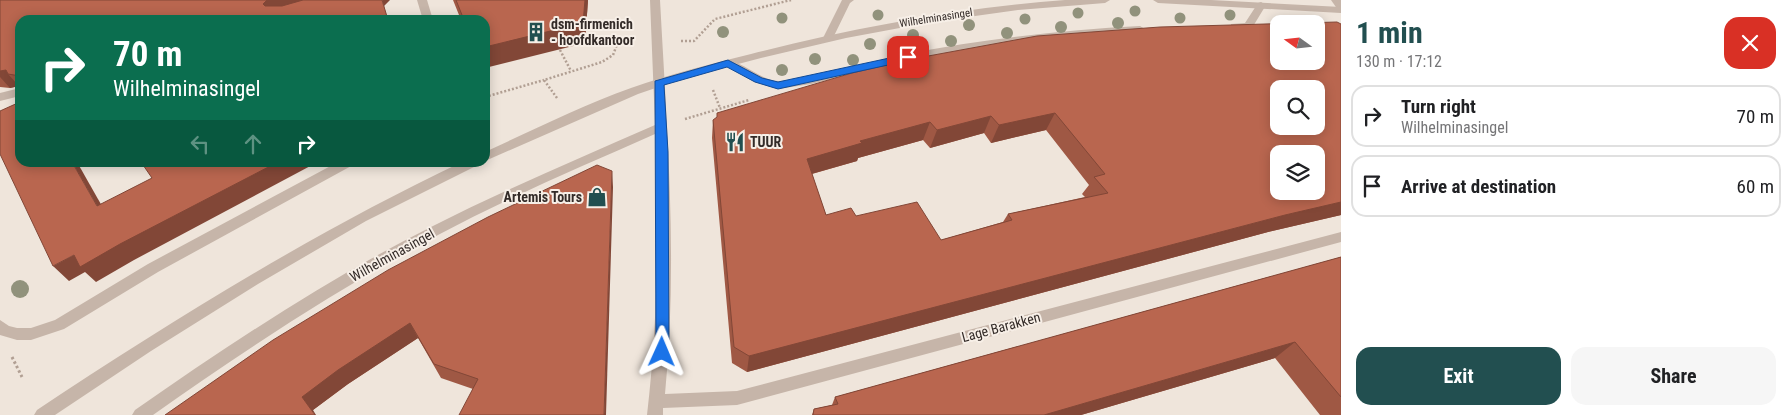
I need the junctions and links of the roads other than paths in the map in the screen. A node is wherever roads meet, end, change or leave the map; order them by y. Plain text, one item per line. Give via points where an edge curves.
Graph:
1 (422, 0) edge
2 (656, 0) edge
3 (849, 0) edge
4 (1105, 0) edge
5 (1158, 0) edge
6 (1336, 0) edge
7 (1261, 6) junction
8 (1341, 9) edge
9 (426, 15) edge
10 (1221, 27) edge
11 (1151, 28) edge
12 (828, 38) junction
13 (728, 63) junction
14 (659, 83) junction
15 (15, 93) edge
16 (0, 97) edge
17 (661, 127) junction
18 (490, 155) edge
19 (340, 167) edge
20 (464, 167) edge
21 (1341, 237) edge
22 (0, 326) edge
23 (657, 408) edge
24 (42, 415) edge
25 (140, 415) edge

1 - 9 street
2 - 14 street
3 - 12 street via 846,0
4 - 12 street, Wilhelminasingel via 963,13
5 - 7 street
6 - 8 street
7 - 8 street
7 - 10 street via 1248,26
11 - 13 street via 1067,33 990,43 778,85 758,80
12 - 13 street, Wilhelminasingel
13 - 14 street, Wilhelminasingel
14 - 17 street
14 - 18 street, Wilhelminasingel via 600,104
15 - 16 street
17 - 23 street via 664,277
17 - 25 street, Wilhelminasingel via 524,187 434,231 250,340
19 - 22 street via 153,268 58,325 31,334 17,334
20 - 24 street via 371,214 216,302
21 - 23 street, Lage Barakken via 737,398

